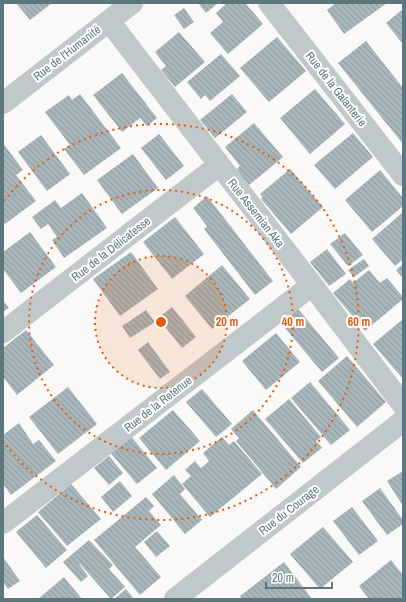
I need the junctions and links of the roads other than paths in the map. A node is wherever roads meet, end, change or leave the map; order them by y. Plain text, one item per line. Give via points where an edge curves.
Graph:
1 (132, 3) edge
2 (269, 3) edge
3 (109, 21) junction
4 (3, 103) edge
5 (219, 165) junction
6 (403, 175) edge
7 (312, 285) junction
8 (3, 332) edge
9 (403, 405) edge
10 (403, 421) edge
11 (3, 523) edge
12 (174, 599) edge

1 - 3 street, Rue de l'Humanité
2 - 6 street, Rue de la Galanterie
3 - 4 street, Rue de l'Humanité
3 - 5 street, Rue Assemian Aka
5 - 7 street, Rue Assemian Aka
5 - 8 street, Rue de la Délicatesse
7 - 9 street, Rue Assemian Aka
7 - 11 street, Rue de la Retenue
10 - 12 street, Rue du Courage

